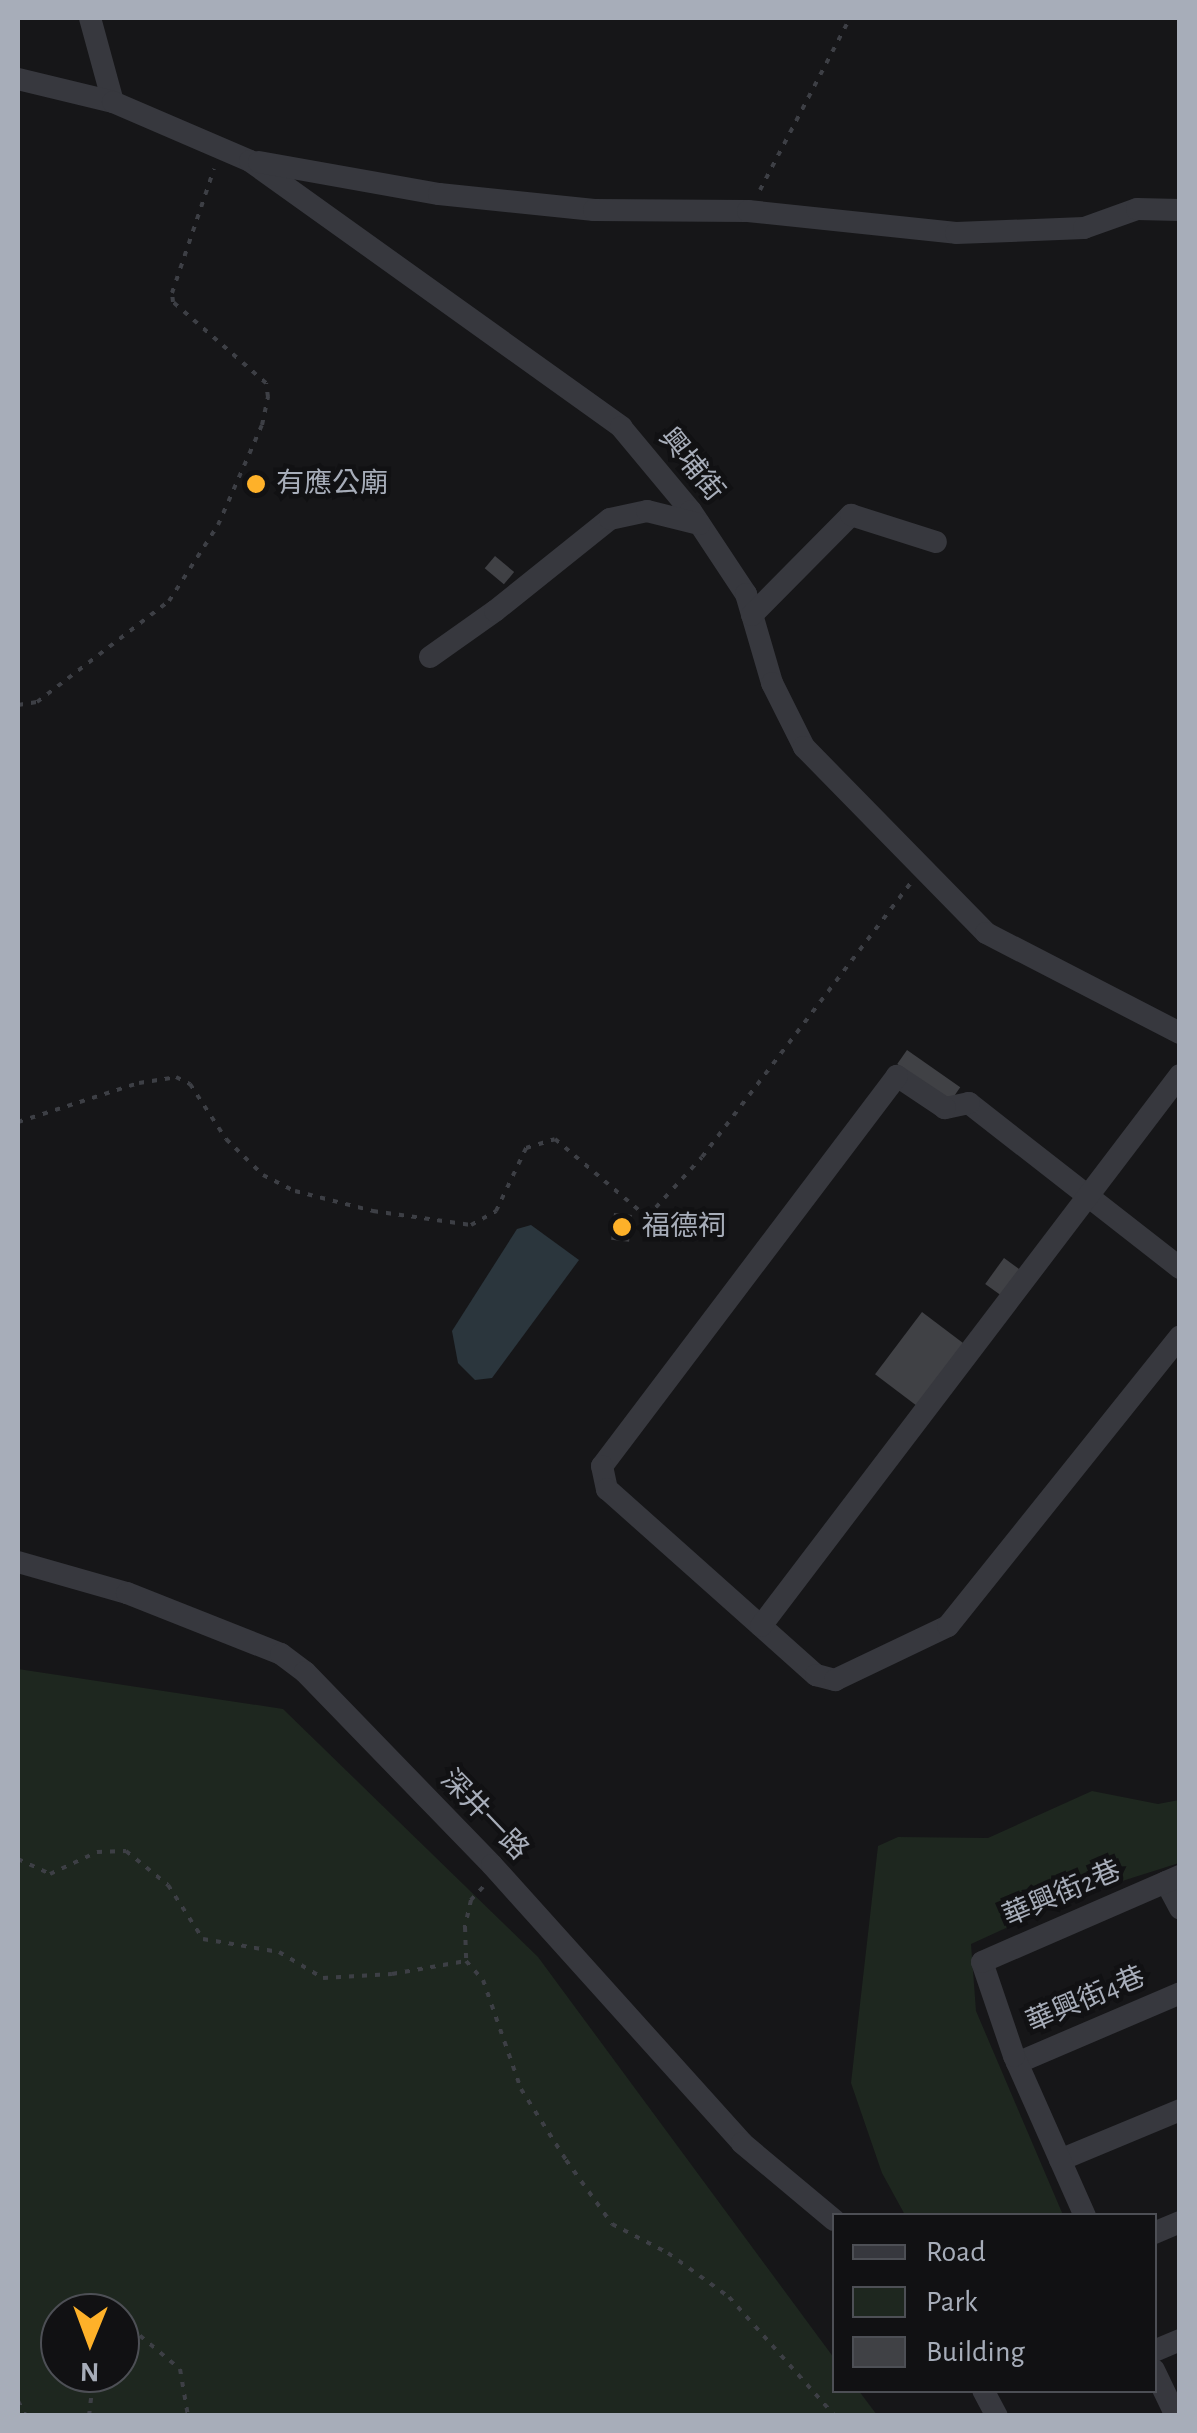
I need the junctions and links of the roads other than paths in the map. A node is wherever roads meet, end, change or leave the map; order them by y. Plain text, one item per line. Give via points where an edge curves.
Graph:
1 (90, 18) edge
2 (18, 79) edge
3 (113, 102) junction
4 (250, 161) junction
5 (1180, 210) edge
6 (699, 524) junction
7 (936, 542) dead end
8 (752, 615) junction
9 (430, 656) dead end
10 (1180, 1033) edge
11 (1180, 1075) edge
12 (1089, 1193) junction
13 (1180, 1268) edge
14 (1180, 1336) edge
15 (18, 1562) edge
16 (761, 1626) junction
17 (1173, 1879) edge
18 (1180, 1908) edge
19 (1180, 1992) edge
20 (1017, 2063) junction
21 (1180, 2110) edge
22 (1060, 2160) junction
23 (1084, 2213) edge
24 (832, 2218) edge
25 (1157, 2376) edge
26 (985, 2393) edge
27 (998, 2416) edge
28 (1176, 2416) edge

1 - 3 street
2 - 3 street, 興埔街
3 - 4 street, 興埔街
4 - 5 street via 440,194 594,210 748,212 956,234 1084,228 1137,209
4 - 6 street, 興埔街 via 621,426
6 - 8 street, 興埔街 via 746,594
6 - 9 street via 646,512 610,519
7 - 8 street via 851,515
8 - 10 street, 興埔街 via 772,683 804,747 986,932
11 - 12 street
12 - 13 street
12 - 16 street
12 - 16 street via 969,1103 946,1108 897,1076 885,1091 602,1466 607,1488
14 - 16 street via 948,1626 834,1680 816,1675
15 - 24 street, 深井一路 via 127,1593 281,1654 305,1672 497,1871 742,2143
17 - 18 street
17 - 20 street, 華興街2巷 via 982,1962
19 - 20 street, 華興街4巷
20 - 22 street
21 - 22 street
22 - 23 street
25 - 28 street
26 - 27 street

